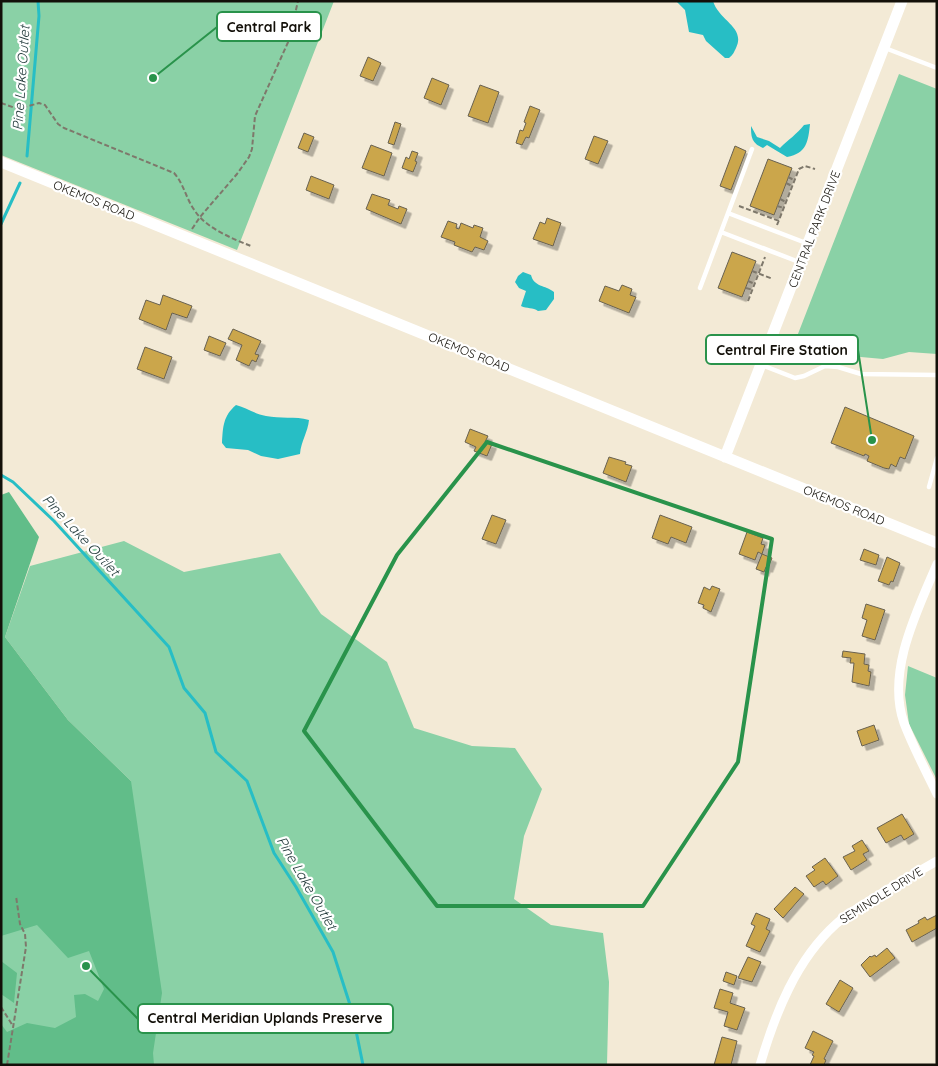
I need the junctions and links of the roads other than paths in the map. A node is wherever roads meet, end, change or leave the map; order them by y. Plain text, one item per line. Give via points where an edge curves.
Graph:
1 (902, 1) edge
2 (884, 48) junction
3 (937, 68) edge
4 (752, 149) dead end
5 (1, 162) edge
6 (728, 213) junction
7 (721, 232) junction
8 (808, 244) junction
9 (801, 262) junction
10 (700, 288) dead end
11 (761, 365) junction
12 (937, 375) edge
13 (725, 457) junction
14 (937, 458) edge
15 (929, 487) dead end
16 (937, 543) edge
17 (937, 564) edge
18 (937, 794) edge
19 (937, 861) edge
20 (760, 1065) edge

1 - 2 street, CENTRAL PARK DRIVE
2 - 3 lane
2 - 8 street, CENTRAL PARK DRIVE
4 - 6 lane
5 - 13 street, OKEMOS ROAD
6 - 7 lane
6 - 8 lane
7 - 9 lane
7 - 10 lane
8 - 9 street, CENTRAL PARK DRIVE
9 - 11 street, CENTRAL PARK DRIVE
11 - 12 lane via 795,378 825,366 838,366 861,374
11 - 13 street, CENTRAL PARK DRIVE
13 - 16 street, OKEMOS ROAD
14 - 15 lane
17 - 18 street via 908,635 899,691 904,722
19 - 20 street, SEMINOLE DRIVE via 850,913 825,935 804,961 787,993

